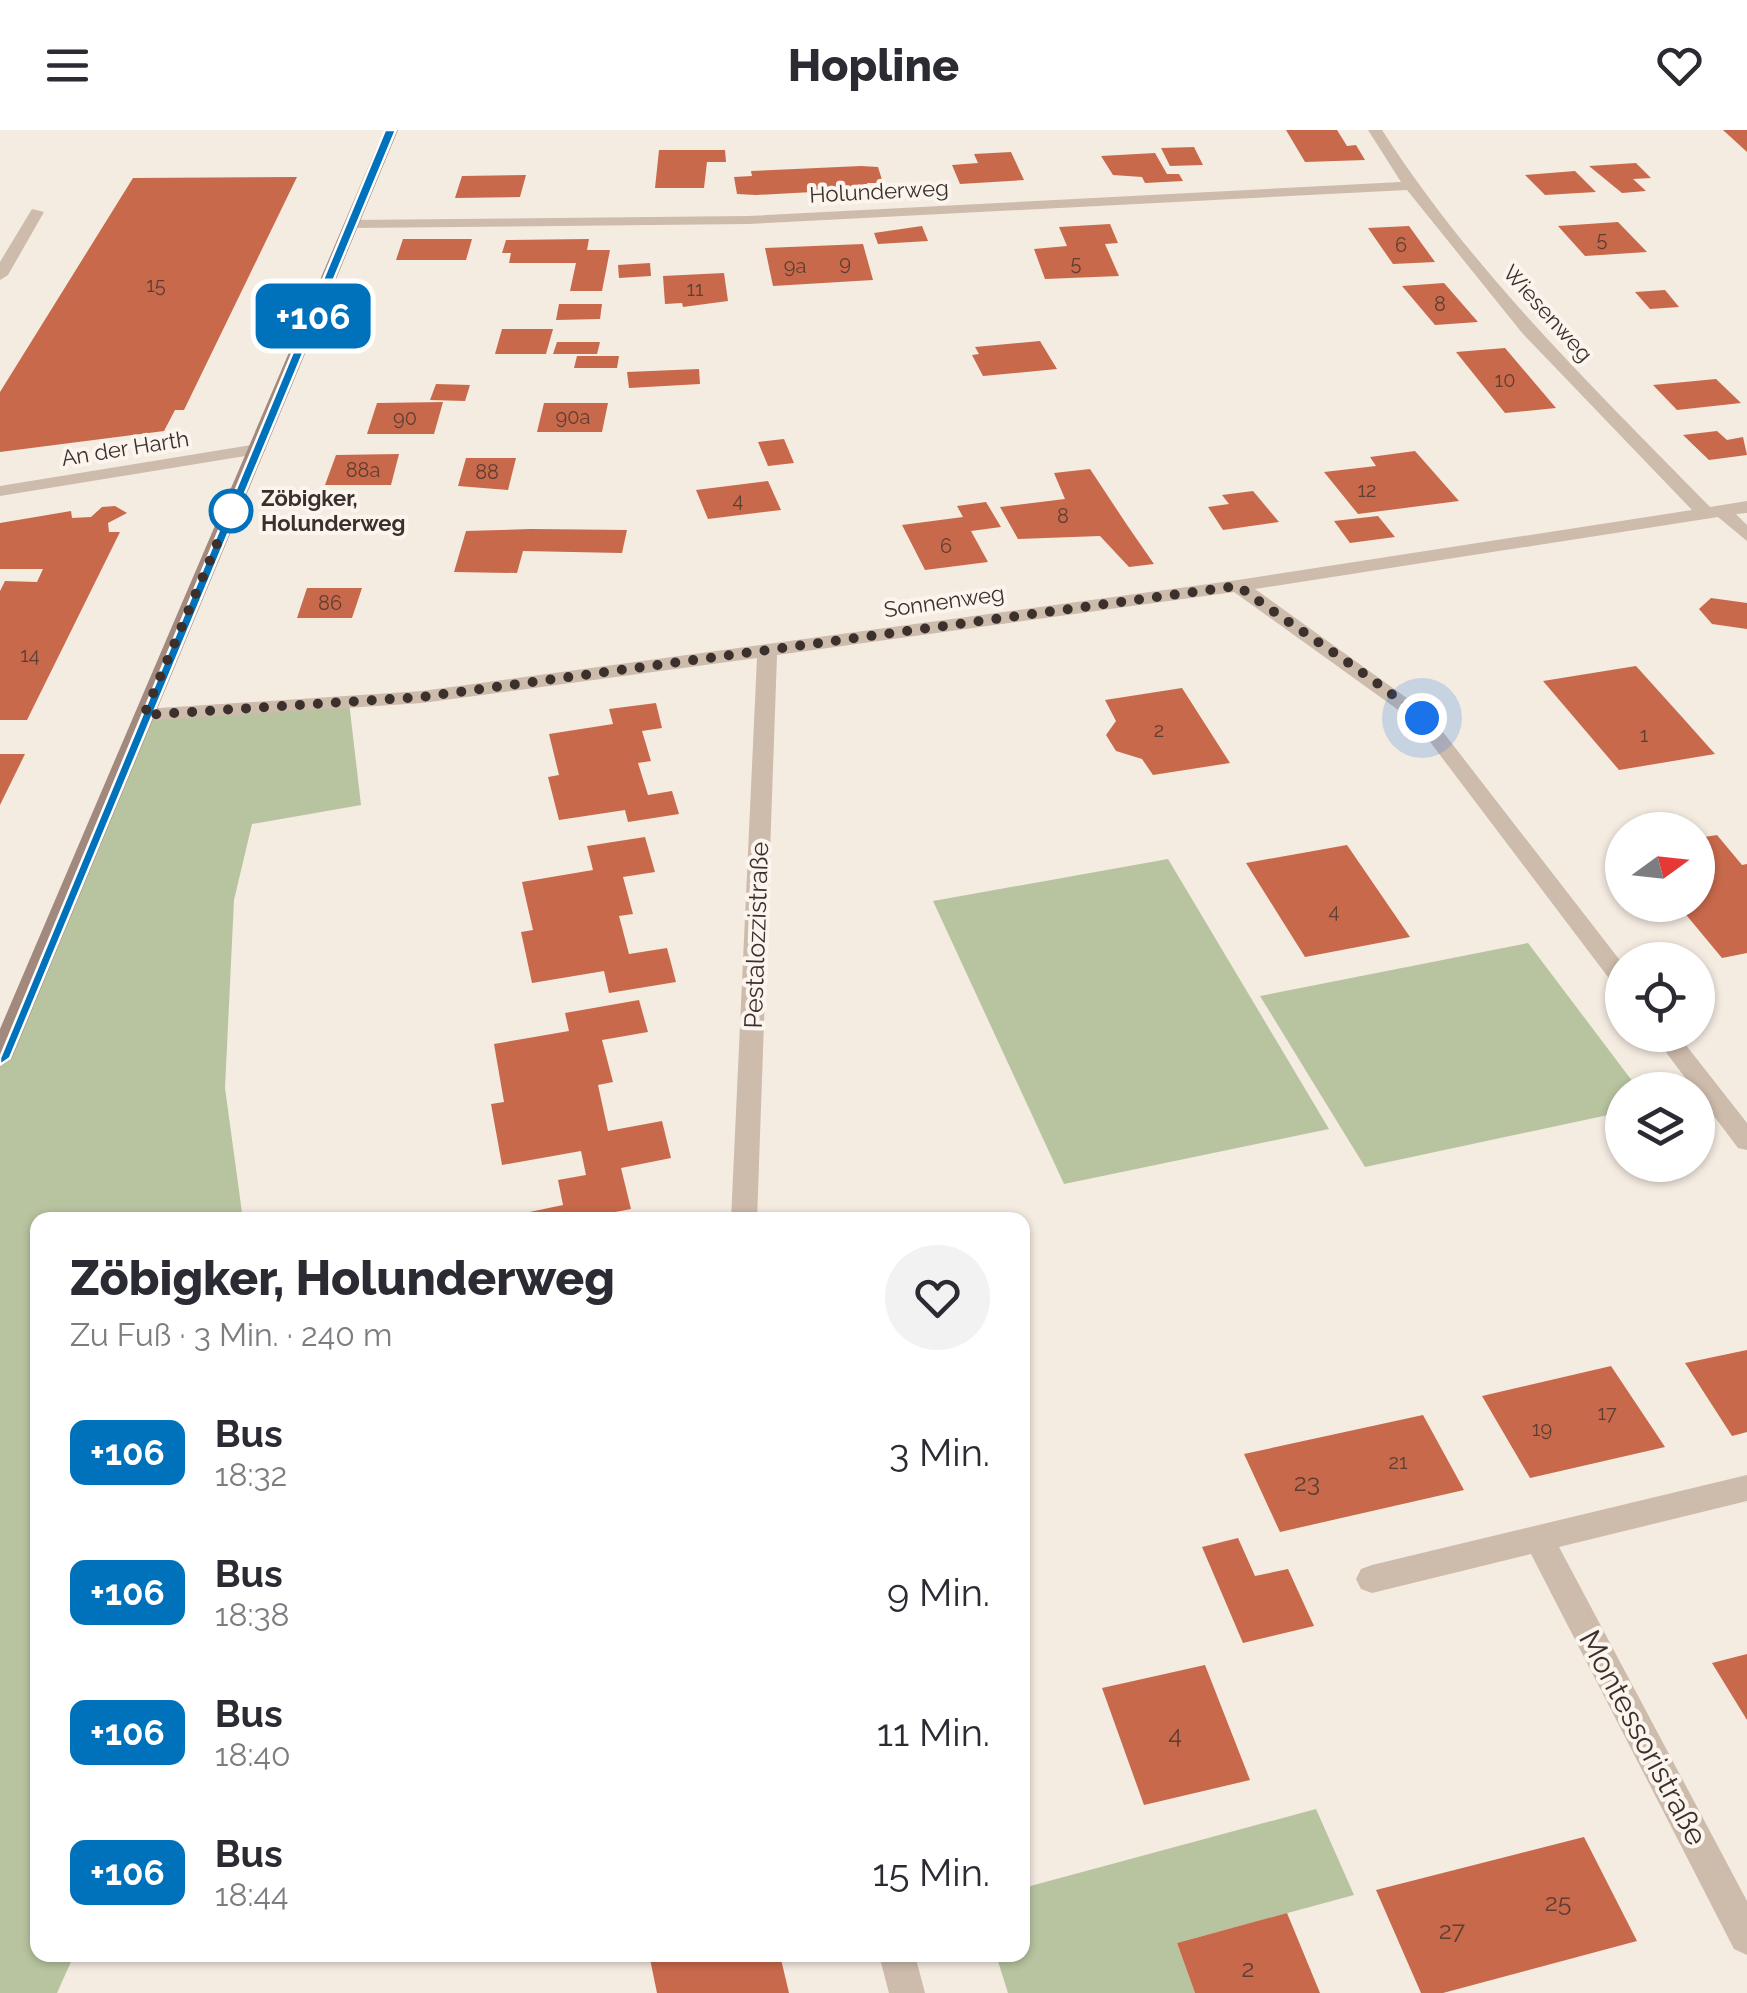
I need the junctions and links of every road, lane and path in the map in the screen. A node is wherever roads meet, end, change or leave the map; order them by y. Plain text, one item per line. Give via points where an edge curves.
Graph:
1 (391, 130) edge
2 (1376, 130) edge
3 (1408, 186) junction
4 (37, 212) dead end
5 (351, 224) junction
6 (0, 275) edge
7 (257, 449) junction
8 (0, 491) edge
9 (1747, 507) edge
10 (1713, 512) junction
11 (1747, 535) edge
12 (1238, 586) junction
13 (767, 650) junction
14 (144, 715) junction
15 (1605, 957) edge
16 (1679, 1052) edge
17 (0, 1058) edge
18 (1747, 1140) edge
19 (744, 1212) edge
20 (1747, 1488) edge
21 (1540, 1539) junction
22 (1372, 1579) dead end
23 (1747, 1937) edge
24 (899, 1962) edge
25 (907, 1993) edge

1 - 5 main road
2 - 3 street, Wiesenweg
3 - 5 street, Holunderweg via 748,220
3 - 10 street, Wiesenweg via 1530,329
4 - 6 street
5 - 7 main road
7 - 8 street, An der Harth
7 - 14 main road
9 - 10 street, Sonnenweg
10 - 11 street, Wiesenweg
10 - 12 street, Sonnenweg
12 - 13 street, Sonnenweg
12 - 15 street via 1422,718
13 - 14 street, Sonnenweg via 422,697
13 - 19 street, Pestalozzistraße
14 - 17 main road
16 - 18 street
20 - 21 street
21 - 22 street
21 - 23 street, Montessoristraße
24 - 25 street

